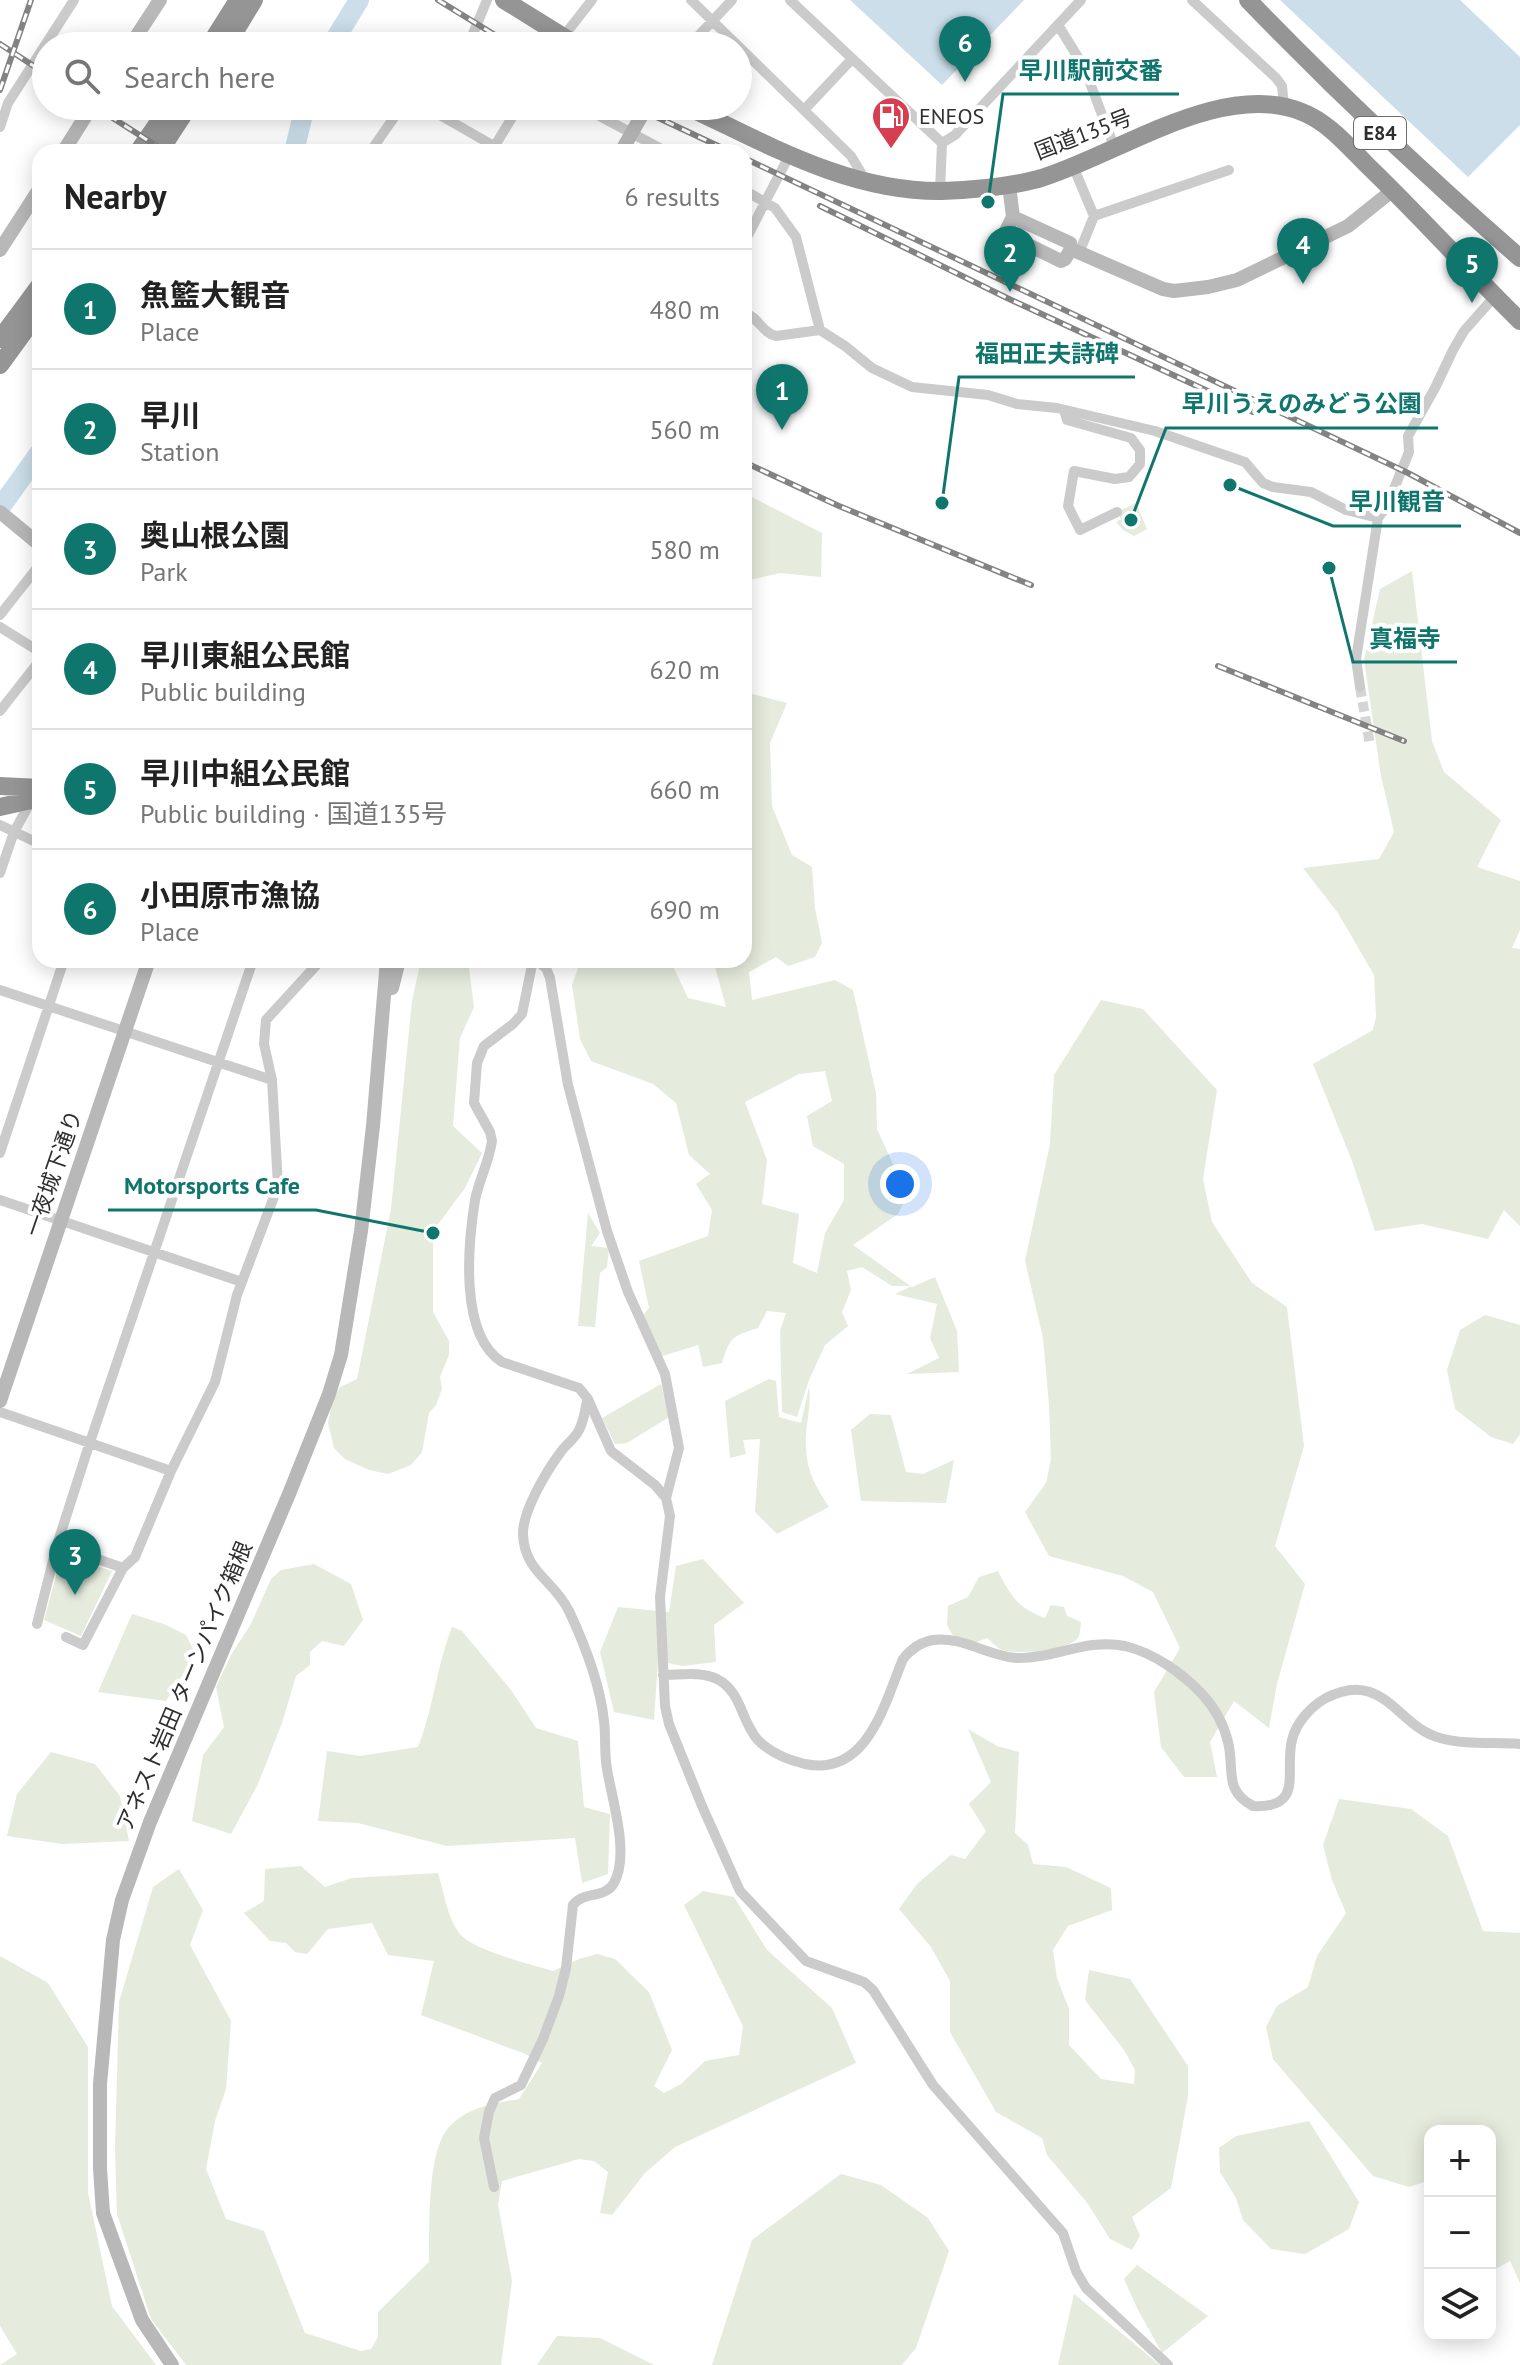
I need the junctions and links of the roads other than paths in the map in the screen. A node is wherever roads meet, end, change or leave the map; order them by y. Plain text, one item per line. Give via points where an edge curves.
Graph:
1 (74, 0) edge
2 (160, 0) edge
3 (238, 0) edge
4 (254, 0) edge
5 (487, 0) edge
6 (504, 0) edge
7 (592, 0) edge
8 (691, 0) edge
9 (732, 0) edge
10 (790, 0) edge
11 (1081, 0) edge
12 (1192, 0) edge
13 (1248, 0) edge
14 (1256, 0) edge
15 (713, 21) junction
16 (1058, 25) junction
17 (55, 32) edge
18 (139, 32) edge
19 (218, 32) edge
20 (235, 32) edge
21 (475, 32) edge
22 (556, 32) edge
23 (575, 32) edge
24 (702, 32) edge
25 (724, 32) edge
26 (752, 59) edge
27 (852, 59) junction
28 (32, 67) edge
29 (1284, 106) junction
30 (804, 110) junction
31 (83, 120) edge
32 (160, 120) edge
33 (180, 120) edge
34 (392, 120) edge
35 (446, 120) edge
36 (511, 120) edge
37 (605, 120) edge
38 (639, 120) edge
39 (716, 120) edge
40 (0, 127) edge
41 (631, 135) junction
42 (942, 143) junction
43 (68, 144) edge
44 (144, 144) edge
45 (164, 144) edge
46 (376, 144) edge
47 (485, 144) edge
48 (496, 144) edge
49 (626, 144) edge
50 (650, 144) edge
51 (1115, 149) junction
52 (790, 154) junction
53 (1073, 166) junction
54 (1229, 170) dead end
55 (867, 182) junction
56 (1009, 185) junction
57 (1393, 190) junction
58 (940, 191) junction
59 (752, 194) edge
60 (32, 200) edge
61 (767, 201) junction
62 (1094, 216) junction
63 (752, 228) edge
64 (1, 247) edge
65 (1520, 250) edge
66 (1075, 251) junction
67 (1520, 258) edge
68 (32, 296) edge
69 (1495, 296) junction
70 (752, 315) edge
71 (32, 321) edge
72 (1520, 321) edge
73 (820, 330) junction
74 (0, 339) edge
75 (0, 365) edge
76 (1064, 410) junction
77 (0, 512) edge
78 (1117, 512) dead end
79 (1378, 518) junction
80 (32, 538) edge
81 (32, 574) edge
82 (0, 615) edge
83 (0, 627) edge
84 (32, 647) edge
85 (32, 670) edge
86 (1360, 687) tunnel mouth
87 (0, 711) edge
88 (0, 786) edge
89 (32, 787) edge
90 (32, 800) edge
91 (32, 800) edge
92 (0, 807) edge
93 (0, 825) edge
94 (14, 832) junction
95 (32, 840) edge
96 (0, 873) edge
97 (61, 968) edge
98 (146, 968) edge
99 (250, 968) edge
100 (314, 968) edge
101 (387, 968) edge
102 (397, 968) edge
103 (532, 968) edge
104 (546, 968) edge
105 (0, 990) edge
106 (48, 1005) junction
107 (384, 1019) junction
108 (125, 1031) junction
109 (218, 1063) junction
110 (272, 1080) junction
111 (0, 1153) edge
112 (0, 1200) edge
113 (61, 1220) junction
114 (155, 1252) junction
115 (242, 1282) junction
116 (588, 1399) junction
117 (0, 1401) edge
118 (0, 1412) edge
119 (90, 1442) junction
120 (171, 1471) junction
121 (666, 1498) junction
122 (57, 1545) junction
123 (123, 1568) junction
124 (37, 1624) dead end
125 (66, 1637) dead end
126 (663, 1675) junction
127 (1520, 1744) edge
128 (494, 2187) dead end
129 (172, 2365) edge
130 (1168, 2365) edge

1 - 17 street
2 - 18 street
3 - 19 highway
4 - 20 highway
5 - 21 street
6 - 22 highway
7 - 23 street
8 - 15 street
9 - 15 street
10 - 27 street
11 - 16 street
12 - 29 street via 1276,78
13 - 67 highway, E84 via 1417,168
14 - 65 highway, E84 via 1405,148
15 - 24 street
15 - 25 street
16 - 42 street
16 - 51 street via 1084,67
26 - 30 street
27 - 30 street
27 - 42 street
28 - 40 street via 8,103
29 - 51 highway, 国道135号 via 1224,106
29 - 57 highway, 国道135号 via 1323,124
30 - 55 street via 851,156
31 - 43 street
32 - 44 highway
33 - 45 highway
34 - 46 street
35 - 47 street
36 - 48 street
37 - 41 street
38 - 41 street
39 - 52 highway, 国道135号
41 - 49 street
41 - 50 street
42 - 58 street
51 - 53 highway, 国道135号
52 - 55 highway, 国道135号
52 - 61 street
53 - 56 highway, 国道135号
53 - 62 street
54 - 62 street
55 - 58 highway, 国道135号
56 - 58 highway, 国道135号
56 - 66 street via 1013,217 1070,243
57 - 66 street via 1348,226 1237,280 1208,287 1163,289
57 - 69 highway, 国道135号
59 - 61 street
60 - 64 street
61 - 63 street
61 - 73 street via 796,237
62 - 66 street
68 - 74 highway
69 - 72 highway, 国道135号
69 - 79 street via 1453,350 1408,436 1409,452
70 - 73 street via 770,335
71 - 75 highway
73 - 76 street via 872,368 912,387
76 - 78 street via 1067,420 1131,438 1140,450 1140,464 1129,477 1074,471 1068,506 1080,530
76 - 79 street via 1229,455 1245,462 1263,483 1311,492 1346,510
77 - 80 street
79 - 86 street via 1356,659
81 - 82 street
83 - 84 street
85 - 87 street
88 - 89 highway
90 - 94 street
91 - 92 highway
93 - 94 street
94 - 95 street
94 - 96 street
97 - 106 street
98 - 108 street, 一夜城下通り
99 - 109 street
100 - 110 street via 266,1020 264,1044
101 - 107 street, アネスト岩田 ターンパイク箱根
102 - 107 street, アネスト岩田 ターンパイク箱根
103 - 116 street via 522,1014 484,1046 477,1063 474,1103 492,1141 475,1201 468,1291 492,1356 572,1385
104 - 121 street via 568,1085 607,1231 665,1374 679,1442
105 - 106 street
106 - 108 street
106 - 111 street
107 - 129 street, アネスト岩田 ターンパイク箱根 via 341,1355 150,1822 113,1940 100,2084 103,2213 142,2320
108 - 109 street
108 - 113 street, 一夜城下通り
109 - 110 street
109 - 114 street
110 - 115 street via 278,1186
112 - 113 street
113 - 114 street
113 - 117 street, 一夜城下通り
114 - 115 street
114 - 119 street
115 - 120 street via 215,1382
116 - 121 street via 611,1451
116 - 128 street via 577,1434 559,1453 531,1504 523,1535 528,1561 569,1610 598,1689 616,1807 619,1867 613,1886 573,1905 566,1968 543,2039 521,2085 492,2104 484,2138
118 - 119 street
119 - 120 street
119 - 122 street
120 - 123 street via 135,1557
121 - 126 street via 670,1516 660,1597
122 - 123 street
122 - 124 street
123 - 125 street via 83,1645
126 - 127 street via 717,1679 734,1693 747,1724 766,1748 799,1762 825,1765 846,1758 868,1740 903,1659 926,1641 963,1643 1012,1658 1084,1645 1123,1646 1158,1660 1204,1696 1228,1741 1231,1782 1253,1806 1274,1804 1285,1795 1291,1786 1295,1729 1318,1702 1341,1692 1382,1697 1415,1727 1440,1738
126 - 130 street via 669,1724 740,1891 806,1961 873,1990 933,2085 1063,2233 1080,2280

